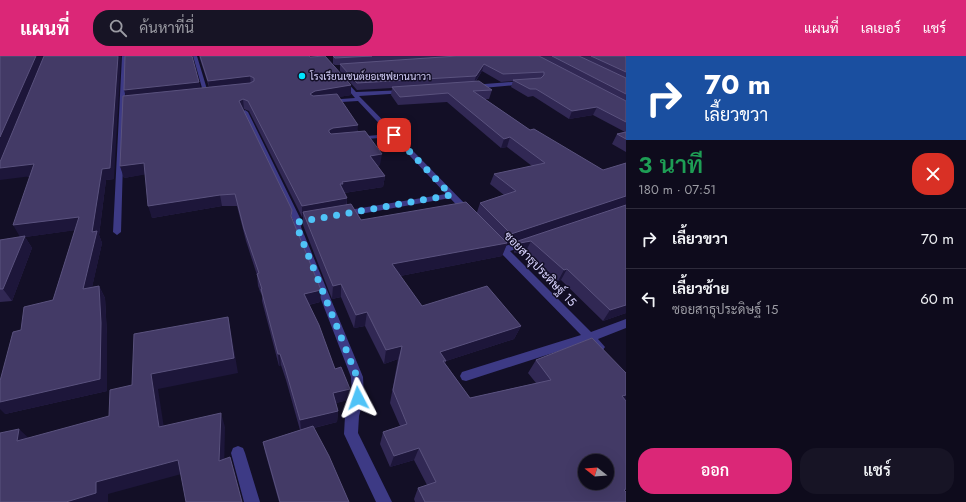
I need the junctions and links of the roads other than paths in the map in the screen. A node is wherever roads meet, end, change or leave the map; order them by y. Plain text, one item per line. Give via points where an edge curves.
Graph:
1 (124, 56) edge
2 (195, 56) edge
3 (338, 74) edge
4 (530, 83) edge
5 (467, 87) edge
6 (412, 91) edge
7 (200, 96) edge
8 (358, 97) junction
9 (322, 103) edge
10 (122, 104) junction
11 (130, 104) edge
12 (245, 112) edge
13 (394, 135) junction
14 (348, 140) edge
15 (451, 195) junction
16 (335, 216) edge
17 (473, 218) edge
18 (117, 232) dead end
19 (488, 234) edge
20 (539, 238) edge
21 (503, 250) junction
22 (626, 323) edge
23 (590, 337) junction
24 (603, 352) edge
25 (466, 376) dead end
26 (238, 453) dead end
27 (252, 502) edge
28 (384, 502) edge

1 - 10 street
2 - 7 street via 210,95
3 - 8 street
4 - 5 street
6 - 8 street
8 - 9 street
8 - 13 street
10 - 11 street
10 - 18 street
12 - 28 street via 301,222 297,227 357,377 358,398 352,416 351,434
13 - 14 street
13 - 15 street
15 - 16 street
15 - 17 street
19 - 21 street, ซอยสาธุประดิษฐ์ 15
20 - 21 street
21 - 23 street, ซอยสาธุประดิษฐ์ 15
22 - 23 street
23 - 24 street, ซอยสาธุประดิษฐ์ 15
23 - 25 street
26 - 27 street

